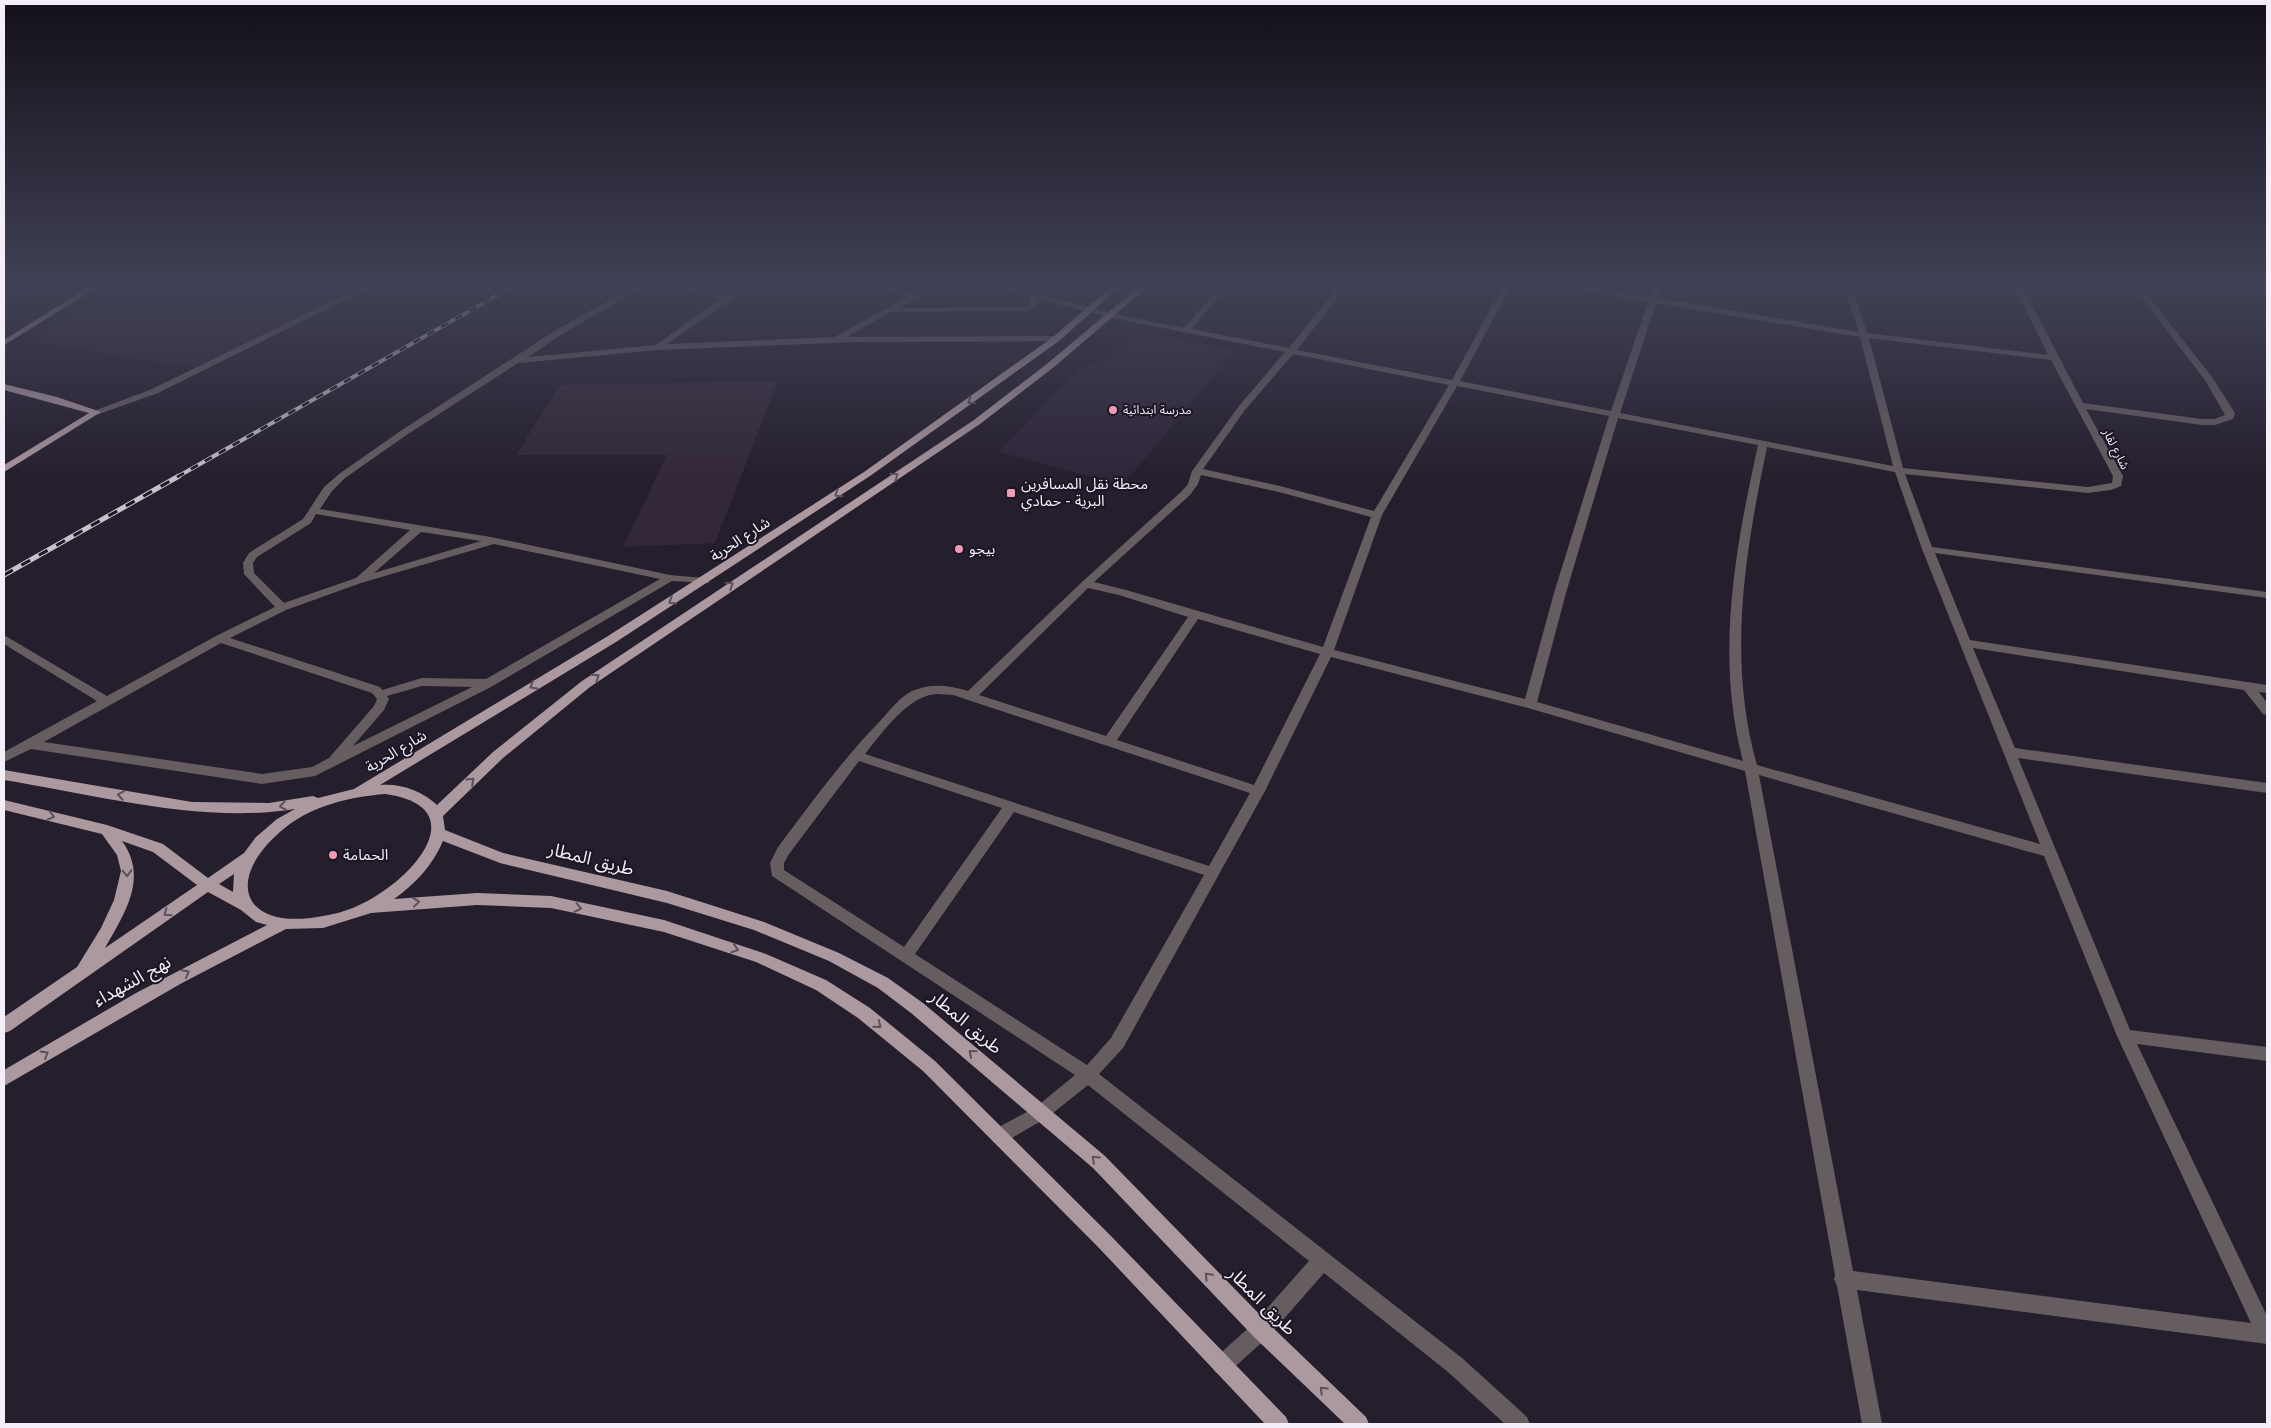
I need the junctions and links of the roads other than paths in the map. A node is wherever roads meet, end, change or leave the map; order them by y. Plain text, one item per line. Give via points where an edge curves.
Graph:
1 (1292, 350) edge
2 (237, 351) edge
3 (531, 351) edge
4 (621, 351) edge
5 (1040, 351) edge
6 (1070, 351) edge
7 (1295, 351) edge
8 (1474, 351) edge
9 (1635, 351) edge
10 (1868, 351) edge
11 (1993, 351) edge
12 (2050, 351) edge
13 (2187, 351) edge
14 (2054, 358) junction
15 (516, 361) junction
16 (1453, 383) junction
17 (4, 388) edge
18 (2079, 405) junction
19 (96, 412) junction
20 (1614, 416) junction
21 (1763, 445) junction
22 (4, 469) edge
23 (1899, 470) junction
24 (1197, 471) junction
25 (314, 511) junction
26 (1377, 515) junction
27 (420, 527) junction
28 (494, 541) junction
29 (1927, 549) junction
30 (670, 578) junction
31 (357, 581) junction
32 (704, 581) junction
33 (1086, 584) junction
34 (2267, 595) edge
35 (282, 608) junction
36 (1195, 615) junction
37 (4, 639) edge
38 (220, 639) junction
39 (1965, 643) junction
40 (1327, 652) junction
41 (487, 684) junction
42 (2248, 686) junction
43 (2267, 689) edge
44 (381, 694) junction
45 (970, 696) junction
46 (106, 702) junction
47 (1530, 704) junction
48 (2267, 711) edge
49 (1108, 743) junction
50 (29, 744) junction
51 (2009, 752) junction
52 (854, 755) junction
53 (4, 758) edge
54 (330, 764) junction
55 (1750, 768) junction
56 (4, 775) edge
57 (2267, 788) edge
58 (359, 791) junction
59 (1258, 791) junction
60 (331, 798) junction
61 (4, 804) edge
62 (1011, 806) junction
63 (436, 814) junction
64 (107, 830) junction
65 (438, 833) junction
66 (2050, 852) junction
67 (248, 857) junction
68 (1211, 872) junction
69 (206, 884) junction
70 (244, 905) junction
71 (368, 907) junction
72 (283, 924) junction
73 (906, 956) junction
74 (81, 974) junction
75 (4, 1026) edge
76 (2125, 1036) junction
77 (2267, 1054) edge
78 (1088, 1075) junction
79 (4, 1079) edge
80 (1042, 1112) junction
81 (999, 1136) junction
82 (1322, 1261) junction
83 (1843, 1279) junction
84 (1261, 1330) junction
85 (2267, 1336) edge
86 (1222, 1366) junction
87 (1279, 1424) edge
88 (1358, 1424) edge
89 (1520, 1424) edge
90 (1872, 1424) edge

1 - 24 street via 1242,408
2 - 19 street via 155,391
3 - 15 street
4 - 15 street
5 -> 32 main road, شارع الحرية via 867,474
63 -> 6 main road via 520,736 586,684 977,422
7 - 16 street
8 - 16 street
9 - 20 street
10 - 23 street
11 - 14 street
12 - 14 street, شارع لقار
13 - 18 street via 2209,379 2230,417 2202,422
14 - 18 street, شارع لقار
15 - 25 street via 404,432 342,476 328,488
16 - 20 street
16 - 26 street
17 - 19 main road
18 - 23 street, شارع لقار via 2118,476 2117,484 2111,487 2088,490
19 - 22 main road
20 - 21 street
20 - 47 street
21 - 23 street
21 - 55 street via 1739,581 1734,648 1738,712
23 - 29 street
24 - 26 street
24 - 33 street via 1193,484 1173,506
25 - 27 street
25 - 35 street via 307,521 253,555 248,564 249,574
26 - 40 street
27 - 28 street
27 - 31 street
28 - 30 street
28 - 31 street
29 - 34 street
29 - 39 street
30 - 32 street
30 - 41 street
31 - 35 street
32 -> 58 main road, شارع الحرية
33 - 36 street
33 - 45 street
35 - 38 street
36 - 40 street
36 - 49 street
37 - 46 street
38 - 44 street
38 - 46 street
39 - 42 street
39 - 51 street
40 - 47 street
40 - 59 street
41 - 44 street via 422,682
41 - 54 street
42 - 43 street
42 - 48 street
44 - 54 street via 380,707
45 - 49 street
45 - 52 street via 941,689 913,696
46 - 50 street
47 - 55 street
49 - 59 street
50 - 53 street
50 - 54 street via 262,779 295,776
51 - 57 street
51 - 66 street
52 - 62 street
52 - 73 street via 783,851 777,872
55 - 66 street
55 - 83 street
60 -> 56 main road via 269,808 192,807
58 - 60 main road
58 - 63 main road via 385,789 408,792 425,801
59 - 68 street
60 - 67 main road via 282,822 262,839
61 -> 64 main road
62 - 68 street
62 - 73 street
63 - 65 main road
64 - 69 main road via 158,848
64 -> 74 main road via 126,860 128,884 118,910
65 - 71 main road via 431,853 417,873
80 -> 65 main road, طريق المطار via 918,1008 883,983 834,957 759,926 685,903 500,858
66 - 76 street
67 - 69 main road, نهج الشهداء
67 - 70 main road via 239,875 238,891
68 - 78 street via 1117,1043
69 - 70 main road
69 -> 74 main road, نهج الشهداء
70 - 72 main road via 256,916
71 - 72 main road via 316,924
71 -> 81 main road via 477,899 551,902 664,926 762,958 821,986 864,1013 929,1066
79 -> 72 main road, نهج الشهداء via 183,975
73 - 78 street
74 - 75 main road, نهج الشهداء
76 - 77 street
76 - 85 street
78 - 80 street
78 - 82 street
80 - 81 street
84 -> 80 main road, طريق المطار via 1099,1162
81 - 86 main road
82 - 84 street
82 - 89 street via 1455,1365
83 - 85 street
83 - 90 street
84 - 86 street
88 -> 84 main road, طريق المطار
86 - 87 main road

